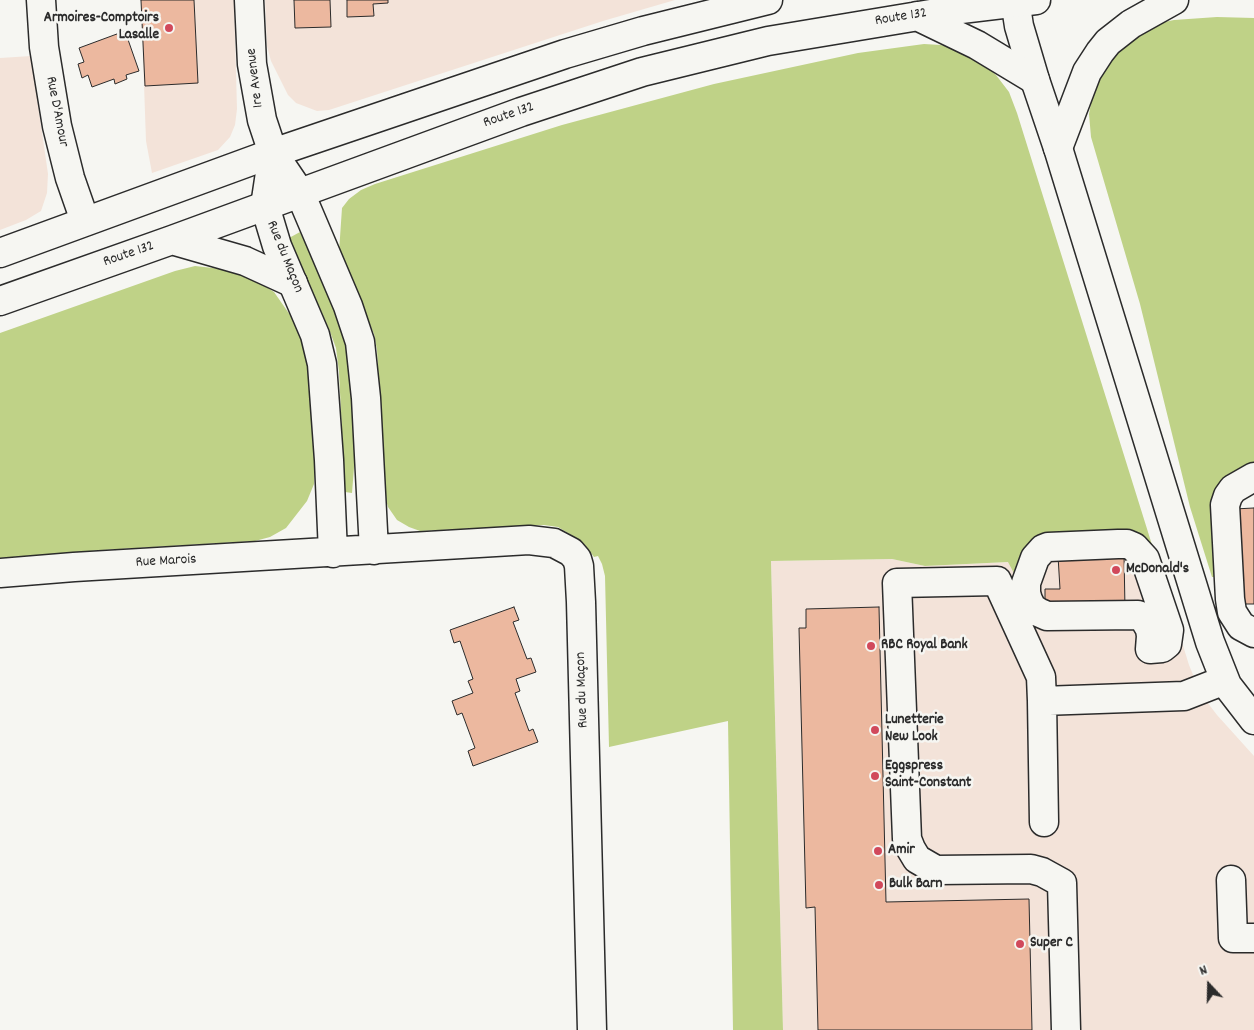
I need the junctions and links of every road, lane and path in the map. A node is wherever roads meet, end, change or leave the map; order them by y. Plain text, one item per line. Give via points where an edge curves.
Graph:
1 (41, 0) edge
2 (250, 0) edge
3 (768, 0) edge
4 (1174, 0) edge
5 (1022, 1) edge
6 (918, 16) junction
7 (1035, 80) junction
8 (1058, 148) junction
9 (273, 153) junction
10 (300, 193) junction
11 (265, 206) junction
12 (85, 221) junction
13 (172, 240) junction
14 (0, 253) edge
15 (293, 283) junction
16 (0, 301) edge
17 (1254, 477) edge
18 (374, 550) junction
19 (333, 553) junction
20 (0, 574) edge
21 (1254, 633) edge
22 (1150, 649) joint
23 (1224, 680) junction
24 (1042, 701) junction
25 (1252, 712) edge
26 (1044, 822) dead end
27 (1231, 880) dead end
28 (1254, 938) edge
29 (592, 1030) edge
30 (1066, 1030) edge

1 - 12 main road, Rue D'Amour via 57,126 75,197
2 - 9 main road, 1re Avenue via 255,90
3 - 9 main road via 566,54
4 - 8 main road via 1130,24 1100,52 1087,72
5 - 6 main road, Route 132
5 - 7 main road via 1019,26
6 - 7 main road via 977,45
6 - 10 main road, Route 132 via 768,41 642,72 521,112
7 - 8 main road
8 - 23 main road
9 - 10 main road
9 - 11 main road, Rue du Maçon
9 - 12 main road
10 - 11 main road, Route 132
10 - 18 main road via 360,342
11 - 13 main road, Route 132
11 - 15 main road, Rue du Maçon
12 - 14 main road
13 - 15 main road via 245,262
13 - 16 main road, Route 132
15 - 19 main road, Rue du Maçon via 316,335 322,364
17 - 21 main road via 1233,489 1226,505 1232,612 1241,626
18 - 19 main road, Rue du Maçon
18 - 29 main road, Rue du Maçon via 528,540 554,543 571,552 576,559 581,602
19 - 20 main road, Rue Marois via 84,566
22 - 22 main road via 1167,644 1169,630 1140,552 1127,544 1048,547 1038,552 1026,583 1032,608 1047,616 1144,617 1150,629
23 - 24 main road via 1184,696
23 - 25 main road via 1235,697
24 - 26 main road
24 - 30 main road via 1041,677 997,582 897,583 907,839 918,859 936,870 1031,869 1062,883
27 - 28 main road via 1233,938

